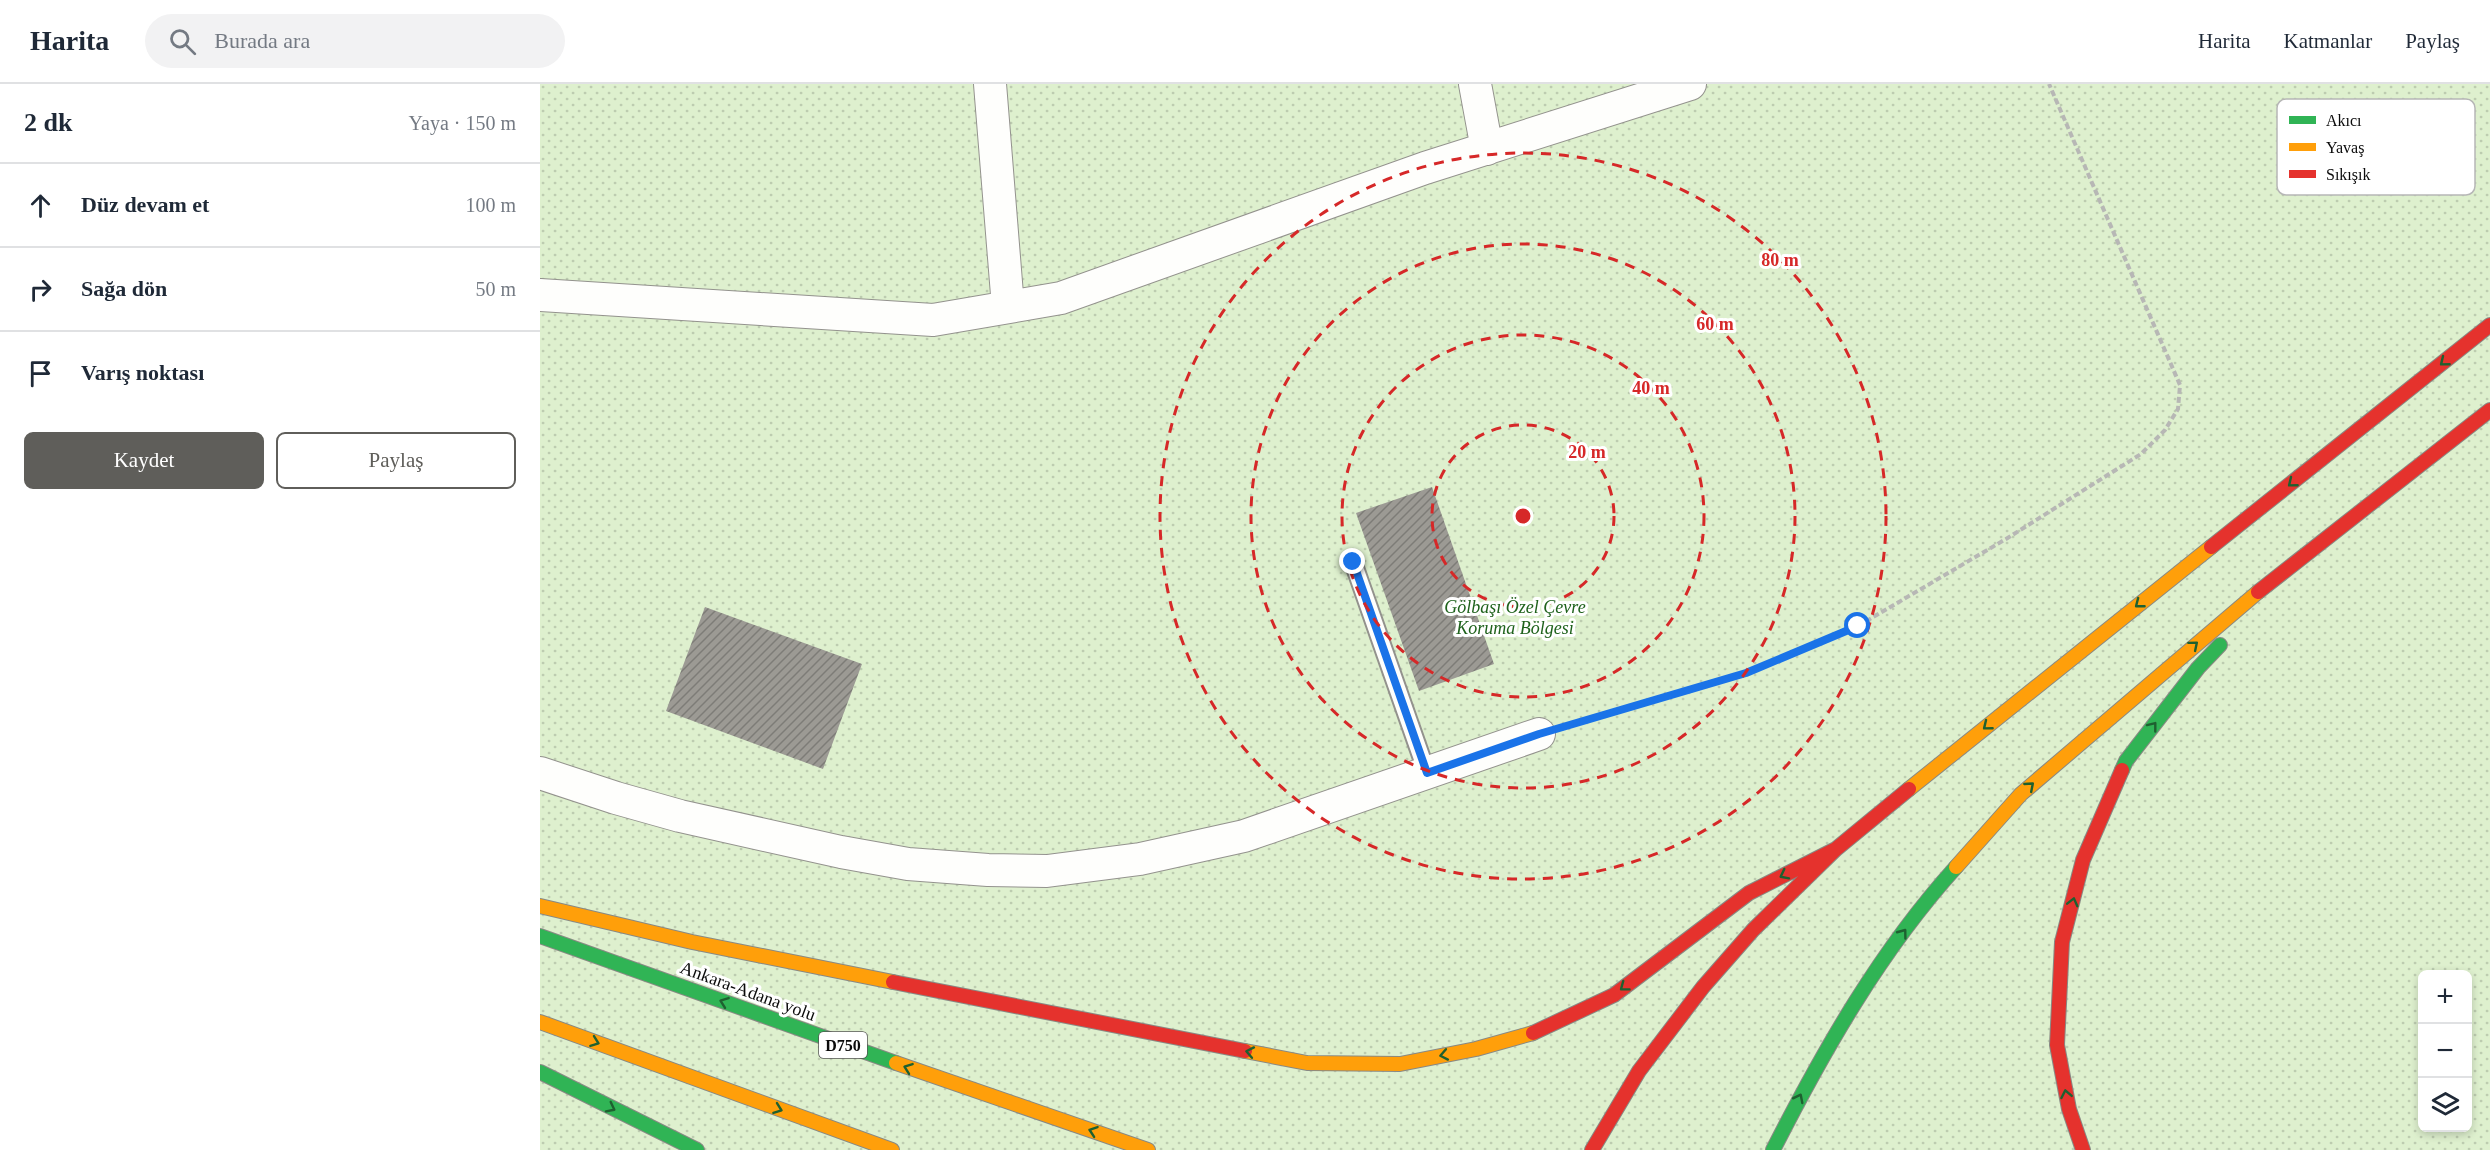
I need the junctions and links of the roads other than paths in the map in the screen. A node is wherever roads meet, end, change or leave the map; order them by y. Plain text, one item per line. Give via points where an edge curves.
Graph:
1 (990, 84) edge
2 (1475, 84) edge
3 (1690, 84) edge
4 (1487, 149) junction
5 (540, 295) edge
6 (1008, 307) junction
7 (2490, 325) edge
8 (2490, 410) edge
9 (2305, 555) junction
10 (1353, 562) dead end
11 (1539, 734) road end
12 (540, 773) edge
13 (1427, 773) junction
14 (1836, 849) junction
15 (540, 906) edge
16 (540, 936) edge
17 (540, 1022) edge
18 (540, 1072) edge
19 (697, 1150) edge
20 (892, 1150) edge
21 (1148, 1150) edge
22 (1592, 1150) edge
23 (1773, 1150) edge
24 (2083, 1150) edge

1 - 6 street
2 - 4 street
3 - 4 street
4 - 6 street via 1061,298
5 - 6 street via 933,320
7 -> 14 main road
8 - 9 main road
23 -> 9 main road via 1850,1009 1935,890 2013,803 2114,712
24 -> 9 main road via 2069,1109 2056,1045 2062,942 2083,860 2127,761 2198,668
10 - 13 lane
11 - 13 street
12 - 13 street via 680,816 841,852 908,864 1047,871 1140,859 1244,836
14 -> 15 main road via 1749,893 1614,995 1537,1032 1400,1064 1307,1063 692,942
14 - 22 main road via 1753,930 1703,987 1639,1071
21 -> 16 main road, Ankara-Adana yolu / D750
17 -> 20 main road
18 -> 19 main road

